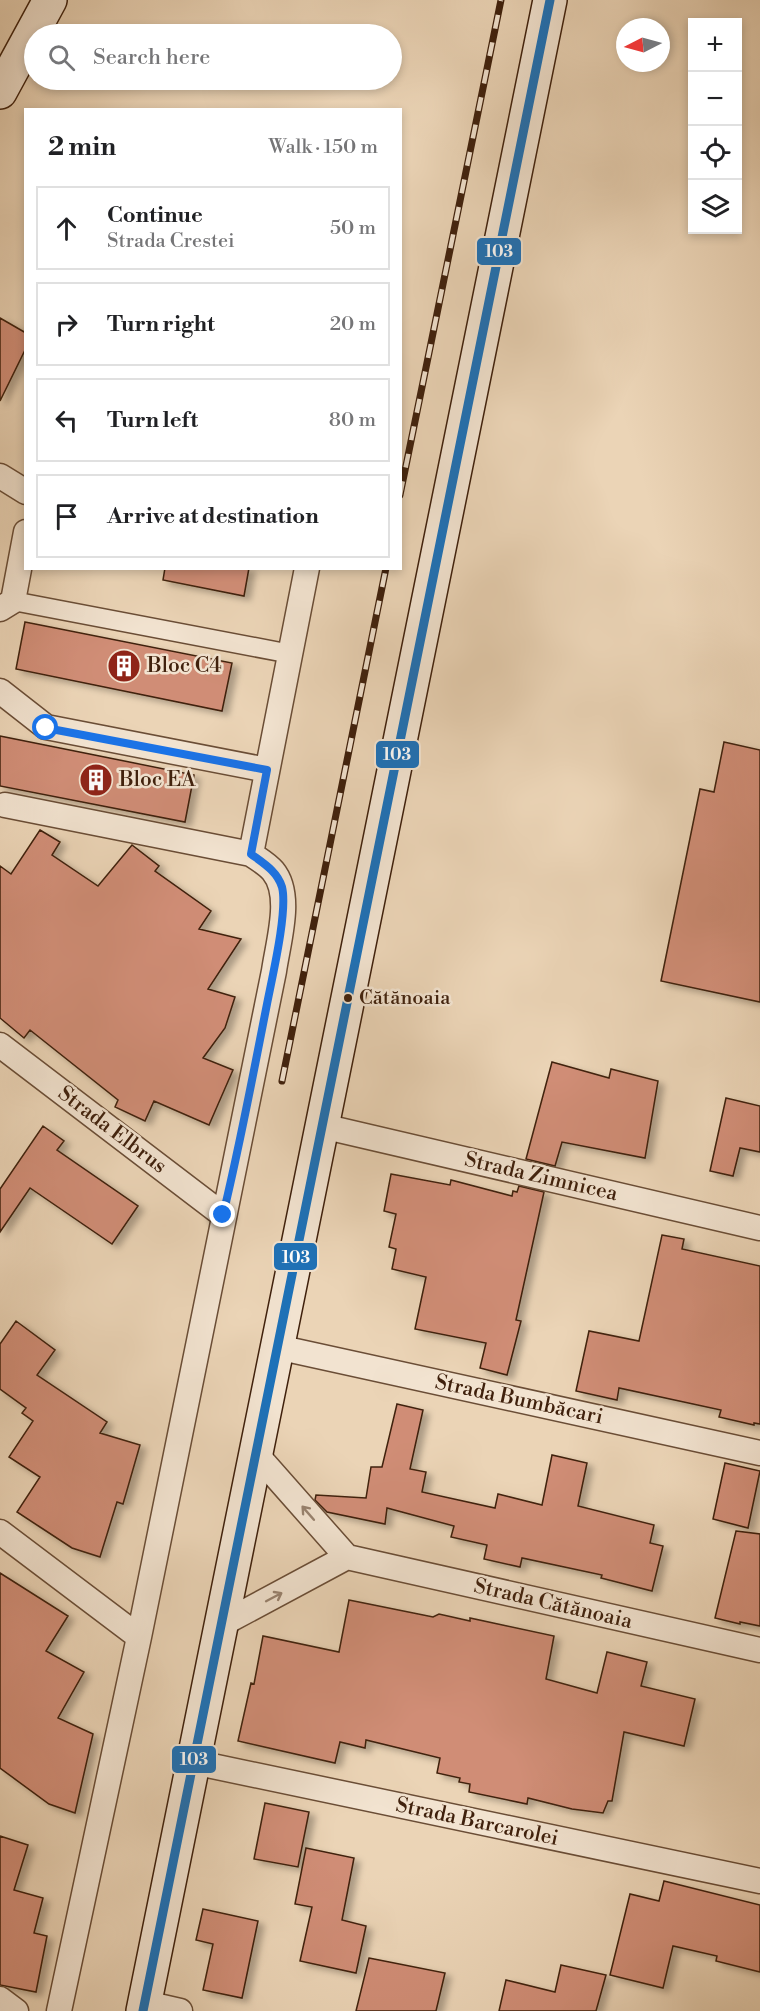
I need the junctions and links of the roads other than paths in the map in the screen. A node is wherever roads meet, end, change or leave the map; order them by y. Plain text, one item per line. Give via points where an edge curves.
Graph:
1 (50, 0) edge
2 (550, 0) edge
3 (37, 24) edge
4 (24, 48) edge
5 (0, 92) edge
6 (0, 476) edge
7 (24, 491) edge
8 (24, 539) edge
9 (307, 570) edge
10 (6, 605) edge
11 (291, 654) junction
12 (0, 691) edge
13 (267, 770) junction
14 (5, 805) dead end
15 (251, 854) junction
16 (0, 1045) edge
17 (322, 1126) junction
18 (223, 1215) junction
19 (760, 1228) edge
20 (278, 1347) junction
21 (256, 1454) junction
22 (760, 1454) edge
23 (0, 1532) edge
24 (347, 1557) junction
25 (222, 1624) junction
26 (139, 1637) junction
27 (760, 1650) edge
28 (193, 1762) junction
29 (760, 1881) edge
30 (0, 1999) edge
31 (144, 2007) edge
32 (16, 2011) edge
33 (59, 2011) edge
34 (180, 2011) edge

1 - 3 main road
2 - 17 main road
4 - 5 main road
6 - 7 street
8 - 10 street
9 - 11 street
10 - 11 street
11 - 13 street
12 - 13 street via 46,728
13 - 15 street
14 - 15 street
15 - 18 street via 272,870 284,898 274,971
16 - 18 street, Strada Elbrus
17 - 19 street, Strada Zimnicea
17 - 20 main road
18 - 26 street
20 - 21 main road
20 - 22 street, Strada Bumbăcari
24 -> 21 street
21 - 25 main road
23 - 26 street
25 -> 24 street
24 - 27 street, Strada Cătănoaia
25 - 28 main road
26 - 33 street
28 - 29 street, Strada Barcarolei
28 - 31 main road
30 - 32 street
31 - 34 street

